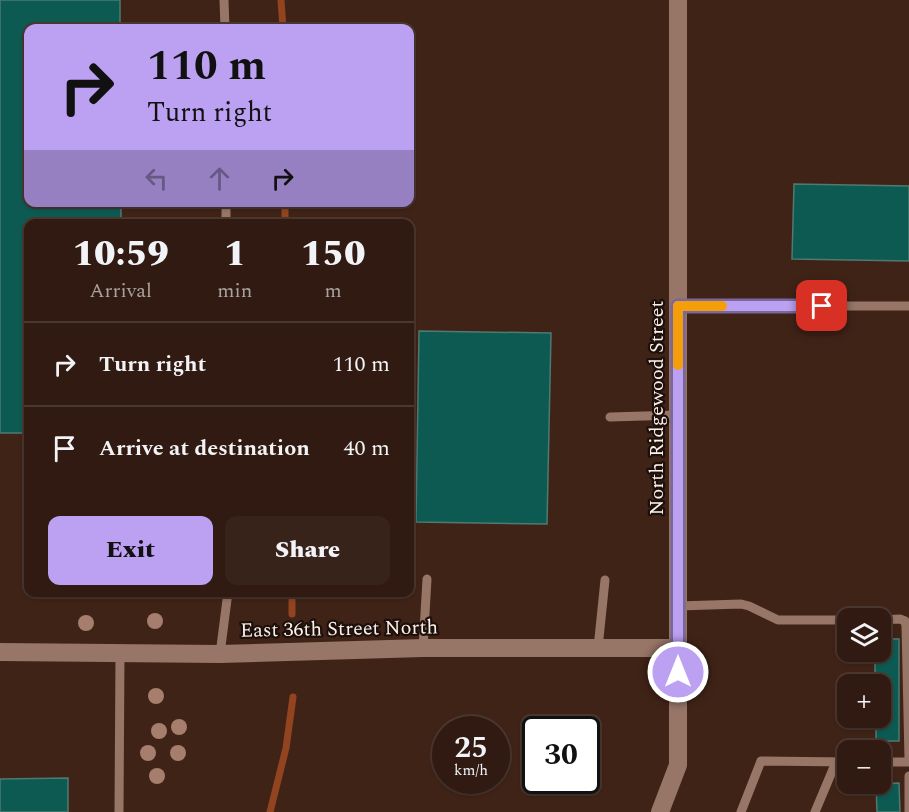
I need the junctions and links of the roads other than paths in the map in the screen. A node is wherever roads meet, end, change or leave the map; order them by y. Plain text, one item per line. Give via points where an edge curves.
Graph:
1 (224, 0) edge
2 (678, 0) edge
3 (225, 24) edge
4 (678, 306) junction
5 (909, 306) edge
6 (678, 415) junction
7 (610, 417) dead end
8 (427, 579) dead end
9 (605, 580) dead end
10 (227, 597) edge
11 (678, 606) junction
12 (891, 619) edge
13 (837, 620) edge
14 (423, 648) junction
15 (598, 648) junction
16 (678, 648) junction
17 (0, 652) edge
18 (120, 653) junction
19 (220, 654) junction
20 (909, 761) edge
21 (836, 762) joint
22 (891, 762) edge
23 (909, 776) edge
24 (119, 812) edge
25 (660, 812) edge
26 (741, 812) edge
27 (815, 812) edge
28 (909, 812) edge

1 - 3 lane
2 - 4 street, North Ridgewood Street
4 - 5 lane
4 - 6 street, North Ridgewood Street
6 - 7 lane
6 - 11 street, North Ridgewood Street
8 - 14 lane
9 - 15 lane
10 - 19 lane
11 - 13 lane via 741,604 778,620
11 - 16 street, North Ridgewood Street
12 - 20 lane via 905,621 906,626
14 - 15 street, East 36th Street North
14 - 19 street, East 36th Street North
15 - 16 street, East 36th Street North
16 - 25 street, North Ridgewood Street via 678,765
17 - 18 street, East 36th Street North
18 - 19 street, East 36th Street North
18 - 24 lane
20 - 22 lane
21 - 26 lane via 761,761
21 - 27 lane
23 - 28 lane

